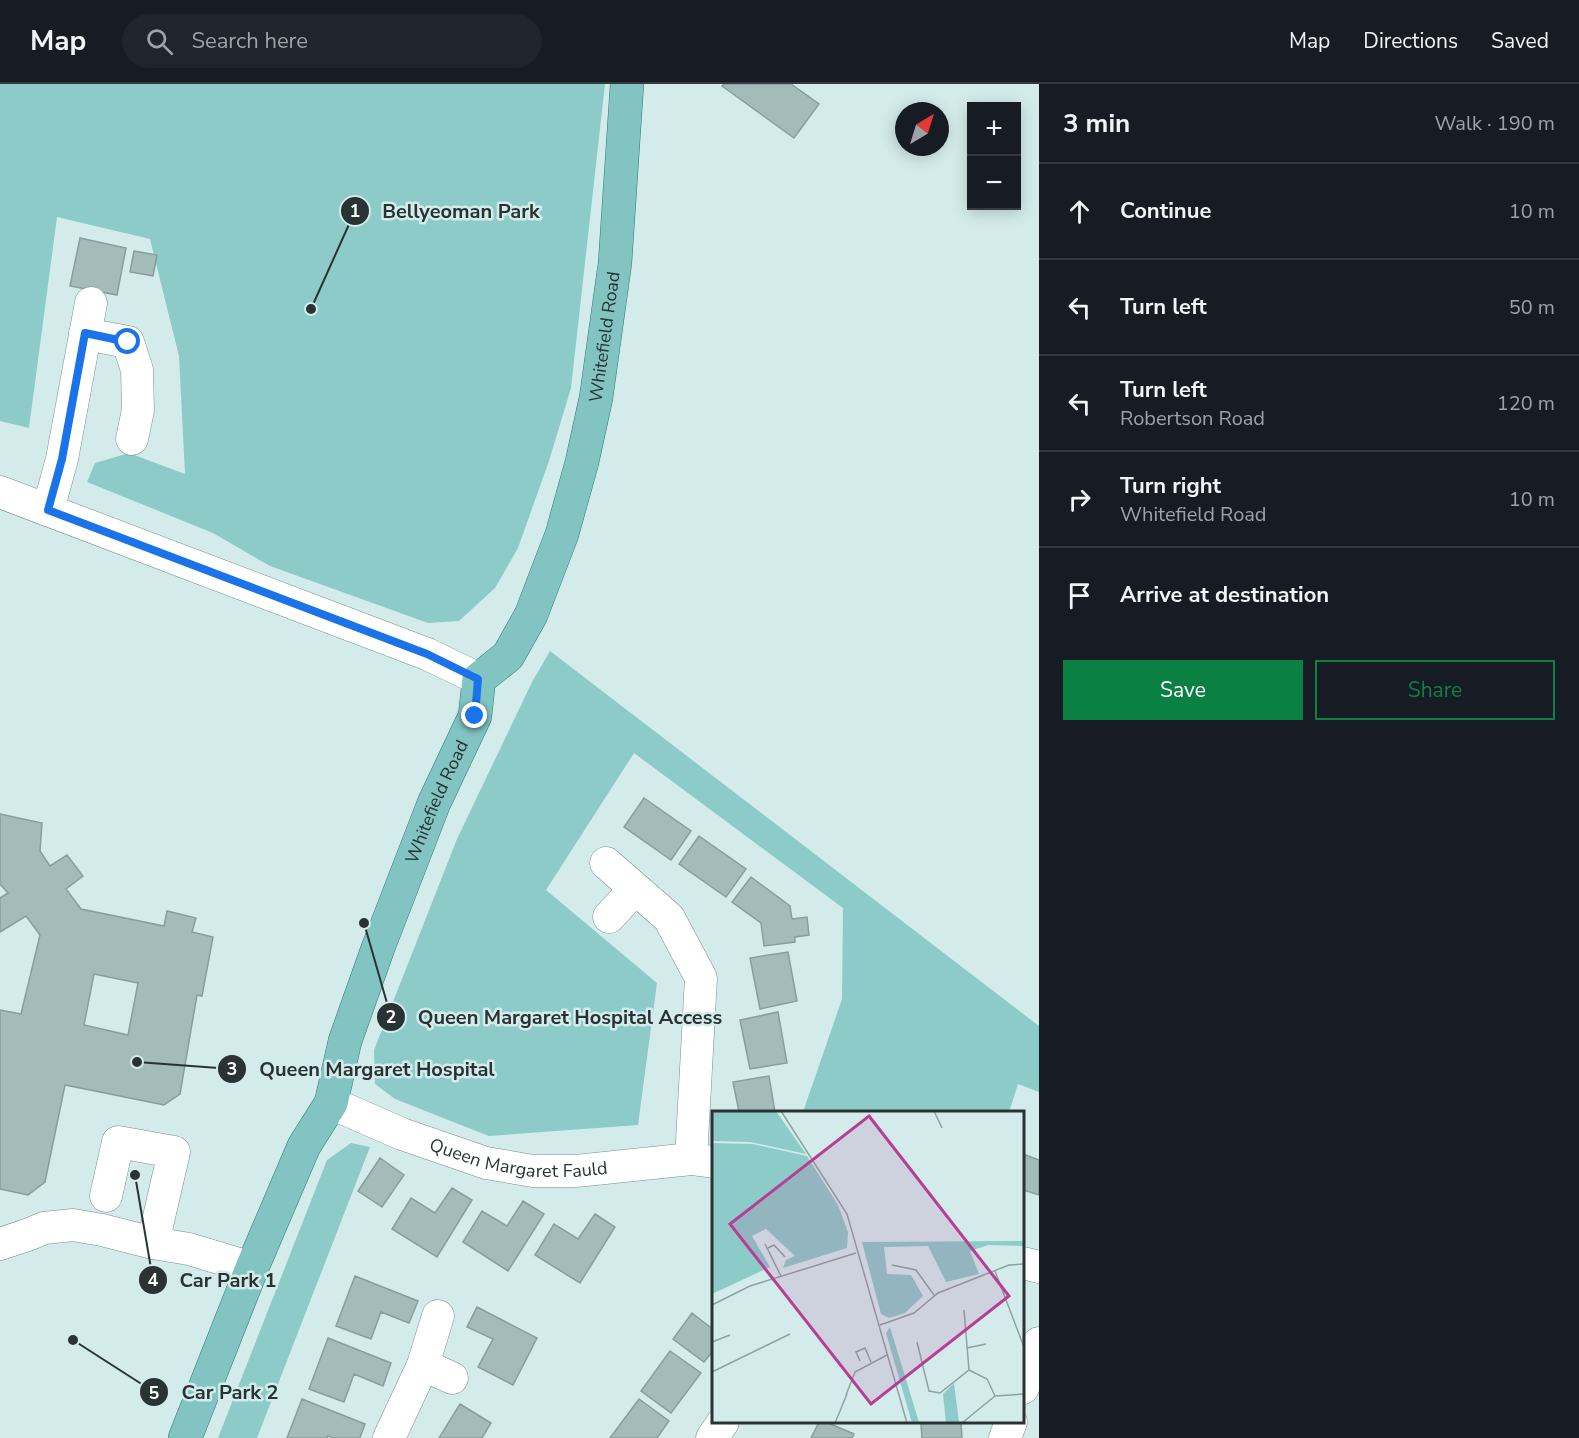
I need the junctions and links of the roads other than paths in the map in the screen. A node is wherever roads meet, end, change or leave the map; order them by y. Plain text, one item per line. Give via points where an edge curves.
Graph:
1 (627, 84) edge
2 (91, 303) dead end
3 (85, 333) junction
4 (132, 439) dead end
5 (0, 492) edge
6 (48, 510) junction
7 (478, 679) junction
8 (606, 863) dead end
9 (635, 889) junction
10 (609, 917) dead end
11 (331, 1103) junction
12 (702, 1160) edge
13 (106, 1197) dead end
14 (30, 1234) junction
15 (153, 1243) junction
16 (0, 1244) edge
17 (1024, 1263) edge
18 (0, 1264) edge
19 (1039, 1267) edge
20 (252, 1268) junction
21 (438, 1316) dead end
22 (1039, 1342) edge
23 (423, 1365) junction
24 (452, 1378) dead end
25 (1024, 1385) edge
26 (722, 1423) edge
27 (1011, 1423) edge
28 (185, 1438) edge
29 (389, 1438) edge
30 (712, 1438) edge
31 (1005, 1438) edge

1 - 7 main road, Whitefield Road via 615,263 596,398 582,462 562,534 531,615 508,656
2 - 3 street
3 - 4 street via 128,342 137,370 138,410
3 - 6 street via 62,459
5 - 6 street
6 - 7 street via 427,654
7 - 11 main road, Whitefield Road via 475,716 434,803 378,948 345,1041
8 - 9 street
9 - 10 street
9 - 12 street via 669,918 701,978
11 - 12 street, Queen Margaret Fauld via 402,1134 486,1163 533,1171
11 - 20 main road, Whitefield Road via 304,1146
13 - 15 street via 118,1142 174,1152
14 - 15 street via 44,1228 73,1225
14 - 16 street
14 - 18 street
15 - 20 street
17 - 19 street
20 - 28 main road, Whitefield Road
21 - 23 street
22 - 25 street
23 - 24 street
23 - 29 street
26 - 30 street
27 - 31 street

